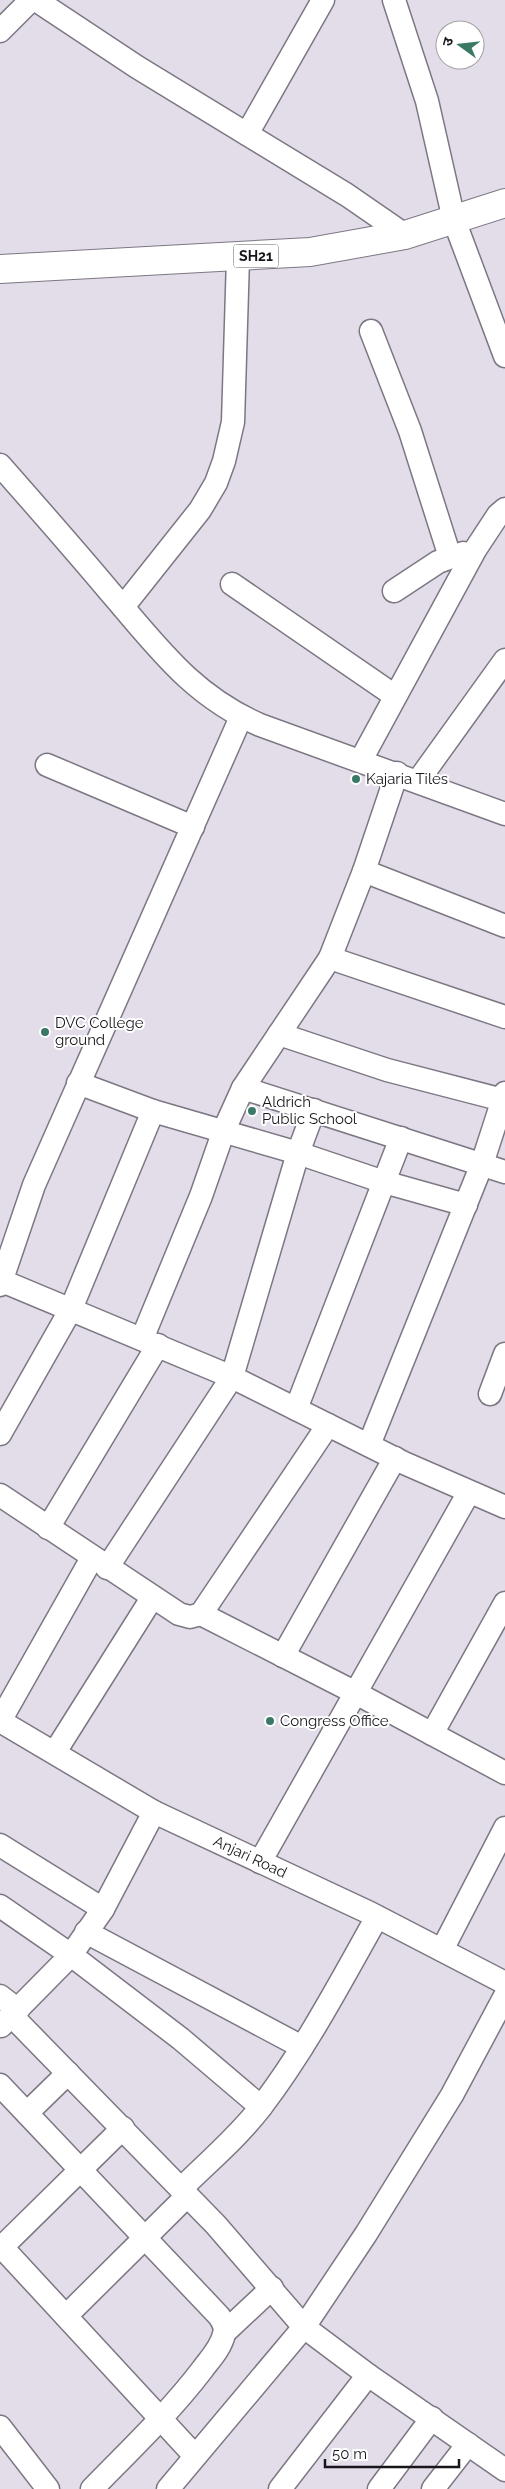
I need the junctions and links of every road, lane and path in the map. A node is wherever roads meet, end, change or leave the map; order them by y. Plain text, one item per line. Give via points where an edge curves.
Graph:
1 (31, 0) edge
2 (36, 0) edge
3 (323, 0) edge
4 (394, 0) edge
5 (0, 31) edge
6 (247, 134) junction
7 (505, 203) edge
8 (454, 220) junction
9 (404, 235) junction
10 (238, 258) junction
11 (0, 269) edge
12 (497, 307) edge
13 (371, 331) dead end
14 (505, 356) edge
15 (0, 465) edge
16 (505, 509) edge
17 (475, 550) junction
18 (450, 557) junction
19 (232, 584) dead end
20 (394, 591) dead end
21 (123, 607) junction
22 (501, 674) edge
23 (395, 696) junction
24 (241, 717) junction
25 (361, 760) junction
26 (46, 765) dead end
27 (407, 777) junction
28 (505, 814) edge
29 (193, 827) junction
30 (364, 871) junction
31 (505, 926) edge
32 (330, 958) junction
33 (505, 1018) edge
34 (279, 1034) junction
35 (78, 1083) junction
36 (243, 1088) junction
37 (504, 1097) edge
38 (314, 1110) junction
39 (153, 1111) junction
40 (224, 1130) junction
41 (401, 1138) junction
42 (298, 1153) junction
43 (482, 1164) junction
44 (505, 1172) edge
45 (384, 1182) junction
46 (466, 1205) junction
47 (1, 1283) edge
48 (71, 1309) junction
49 (150, 1342) junction
50 (505, 1354) edge
51 (232, 1377) junction
52 (490, 1394) dead end
53 (296, 1409) junction
54 (328, 1425) junction
55 (0, 1434) edge
56 (369, 1445) junction
57 (395, 1458) junction
58 (469, 1492) junction
59 (0, 1495) edge
60 (505, 1507) edge
61 (48, 1528) junction
62 (99, 1563) junction
63 (152, 1598) junction
64 (505, 1603) edge
65 (201, 1614) junction
66 (284, 1656) junction
67 (354, 1692) junction
68 (0, 1721) edge
69 (432, 1734) junction
70 (55, 1752) junction
71 (505, 1773) edge
72 (154, 1812) junction
73 (505, 1828) edge
74 (0, 1845) edge
75 (260, 1862) junction
76 (102, 1909) junction
77 (2, 1912) edge
78 (378, 1917) junction
79 (86, 1932) junction
80 (442, 1950) junction
81 (71, 1955) junction
82 (505, 1983) edge
83 (0, 1996) edge
84 (505, 1996) edge
85 (10, 2018) edge
86 (302, 2047) junction
87 (68, 2073) junction
88 (0, 2085) edge
89 (260, 2108) junction
90 (27, 2113) junction
91 (123, 2128) junction
92 (80, 2168) junction
93 (181, 2189) junction
94 (145, 2237) junction
95 (1, 2247) edge
96 (272, 2288) junction
97 (66, 2316) junction
98 (304, 2326) junction
99 (225, 2332) junction
100 (368, 2375) junction
101 (432, 2418) junction
102 (161, 2420) junction
103 (0, 2426) edge
104 (468, 2444) junction
105 (195, 2456) junction
106 (505, 2470) edge
107 (48, 2489) edge
108 (92, 2489) edge
109 (168, 2489) edge
110 (280, 2489) edge
111 (379, 2489) edge
112 (433, 2489) edge

1 - 5 street
2 - 6 street via 136,67
3 - 6 street
4 - 8 street via 427,101
6 - 9 street via 347,195
7 - 8 main road, SH21
8 - 9 main road, SH21
8 - 12 street
9 - 10 main road, SH21 via 310,252
10 - 11 main road, SH21
10 - 21 street via 233,422 224,461 200,510
12 - 14 street
13 - 18 street via 410,431
15 - 21 street
16 - 17 street
17 - 18 street
17 - 23 street
18 - 20 street
19 - 23 street
21 - 24 street via 163,656 195,686
22 - 27 street
23 - 25 street
24 - 25 street
24 - 29 street
25 - 27 street
26 - 29 street
27 - 28 street
27 - 30 street
29 - 35 street
30 - 31 street
30 - 32 street
32 - 33 street
32 - 34 street
34 - 36 street
34 - 37 street via 387,1070
35 - 39 street
35 - 47 street via 34,1185
36 - 38 street
36 - 40 street
37 - 43 street
38 - 41 street
38 - 42 street
39 - 40 street
39 - 48 street
40 - 42 street
40 - 49 street
41 - 43 street
41 - 45 street
42 - 45 street
42 - 51 street
43 - 44 street
43 - 46 street
45 - 46 street
45 - 53 street
46 - 56 street
47 - 48 street
48 - 49 street
48 - 55 street
49 - 51 street
49 - 61 street
50 - 52 street
51 - 53 street
51 - 62 street
53 - 54 street
54 - 56 street
54 - 65 street
56 - 57 street
57 - 58 street
57 - 66 street
58 - 60 street
58 - 67 street
59 - 61 street
61 - 62 street
62 - 63 street
62 - 68 street
63 - 65 street via 179,1614 190,1617
63 - 70 street
64 - 69 street
65 - 66 street
66 - 67 street
67 - 69 street
67 - 75 street
68 - 70 street, Anjari Road
69 - 71 street
70 - 72 street, Anjari Road
72 - 75 street, Anjari Road
72 - 76 street
73 - 80 street
74 - 76 street
75 - 78 street, Anjari Road
76 - 79 street
77 - 81 street
78 - 80 street, Anjari Road
78 - 86 street
79 - 81 street
79 - 86 street
80 - 82 street, Anjari Road
81 - 85 street
81 - 89 street via 180,2039
83 - 85 street
84 - 98 street via 447,2103 366,2234
85 - 87 street
86 - 89 street
87 - 90 street
87 - 91 street
88 - 90 street
89 - 93 street
90 - 92 street
91 - 92 street
91 - 93 street
92 - 94 street
92 - 95 street
93 - 94 street via 187,2196
93 - 96 street
94 - 97 street
94 - 99 street via 219,2316
95 - 97 street
96 - 98 street
96 - 99 street
97 - 102 street
98 - 100 street
98 - 105 street
99 - 102 street via 221,2344
100 - 101 street
100 - 110 street
101 - 104 street
101 - 111 street
102 - 105 street
102 - 108 street
103 - 107 street
104 - 106 street
104 - 112 street
105 - 109 street

